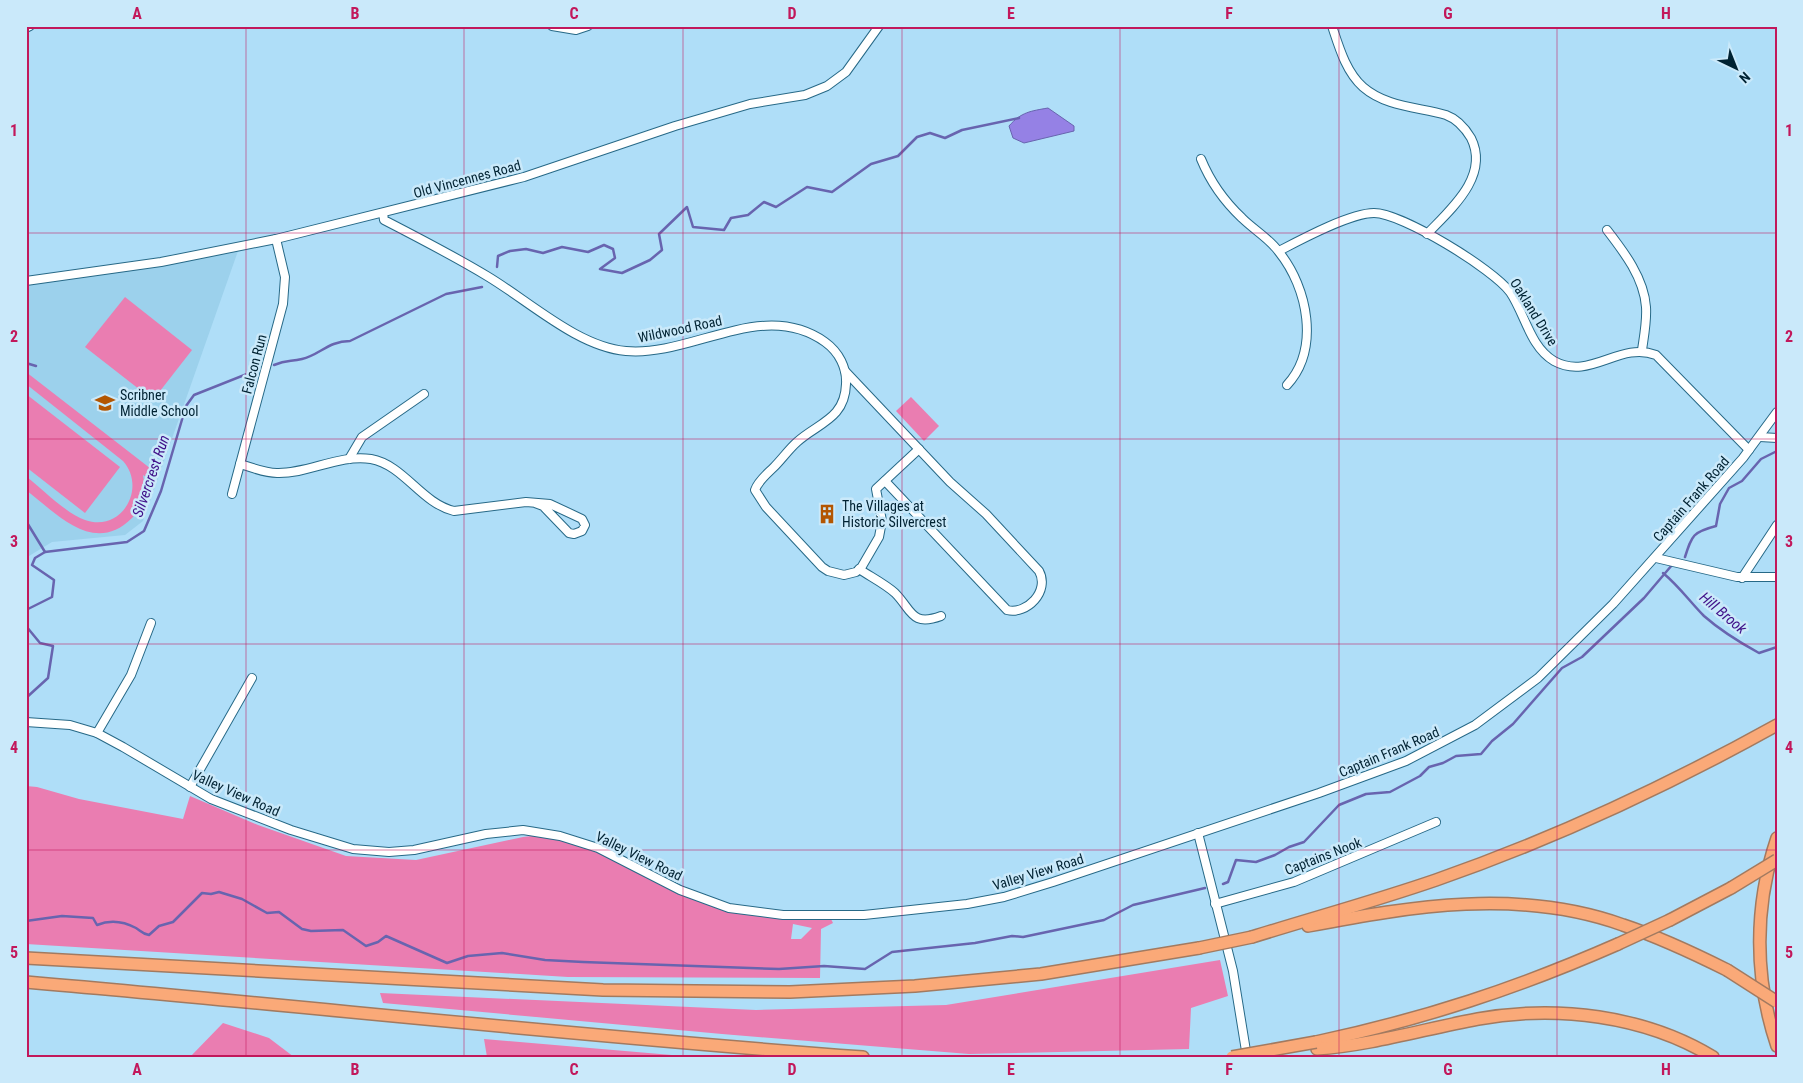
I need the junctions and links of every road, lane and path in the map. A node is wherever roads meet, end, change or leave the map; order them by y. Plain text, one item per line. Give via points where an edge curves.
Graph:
1 (30, 26) edge
2 (552, 26) edge
3 (588, 26) edge
4 (879, 26) edge
5 (1332, 26) edge
6 (26, 28) edge
7 (1201, 159) dead end
8 (383, 213) junction
9 (1608, 230) dead end
10 (1427, 234) junction
11 (276, 239) junction
12 (1279, 251) junction
13 (26, 281) edge
14 (1642, 350) junction
15 (845, 371) junction
16 (1287, 385) dead end
17 (424, 394) dead end
18 (1777, 412) edge
19 (1760, 437) junction
20 (1777, 438) edge
21 (919, 449) junction
22 (1749, 450) junction
23 (349, 459) junction
24 (240, 464) junction
25 (885, 481) junction
26 (232, 494) dead end
27 (535, 503) junction
28 (1777, 525) edge
29 (1656, 558) junction
30 (859, 569) junction
31 (1777, 577) edge
32 (1742, 578) junction
33 (941, 616) dead end
34 (151, 622) dead end
35 (252, 678) dead end
36 (26, 722) edge
37 (1777, 725) edge
38 (97, 734) junction
39 (190, 787) junction
40 (1436, 822) dead end
41 (1198, 834) junction
42 (1777, 838) edge
43 (1777, 860) edge
44 (1214, 904) junction
45 (1252, 937) junction
46 (26, 958) edge
47 (26, 982) edge
48 (1777, 1002) edge
49 (1317, 1046) junction
50 (1777, 1046) edge
51 (863, 1057) edge
52 (1232, 1057) edge
53 (1237, 1057) edge
54 (1247, 1057) edge
55 (1713, 1057) edge

1 - 6 street
2 - 3 street via 576,30
4 - 8 street, Old Vincennes Road via 846,72 817,91 750,104 524,177
5 - 10 street via 1348,67 1364,88 1388,101 1448,116 1460,123 1471,139 1477,159 1473,178
7 - 12 street via 1222,194 1242,218
8 - 11 street, Old Vincennes Road
8 - 15 street, Wildwood Road via 384,220 489,277 576,333 605,346 626,351 653,350 740,328 778,327 800,330 820,338 835,351
9 - 14 street via 1644,293 1646,314
10 - 12 street, Oakland Drive via 1373,213 1322,229
10 - 14 street, Oakland Drive via 1464,253 1501,281 1519,306 1538,348 1553,361 1580,367
11 - 13 street, Old Vincennes Road via 161,262
11 - 24 street, Falcon Run via 286,292
12 - 16 street via 1302,298 1307,322 1304,357
14 - 22 street via 1662,360
15 - 21 street
15 - 30 street via 846,383 840,405 830,420 795,444 760,482 755,494 828,571 844,575
17 - 23 street via 362,437
18 - 19 street, Captain Frank Road
19 - 20 street
19 - 22 street, Captain Frank Road
21 - 25 street
21 - 25 street via 1040,571 1042,589 1027,607 1013,612 1002,606
22 - 29 street, Captain Frank Road
23 - 24 street via 277,473
23 - 27 street via 370,459 382,463 434,503 447,509
24 - 26 street, Falcon Run
25 - 30 street via 876,489 881,529 868,558
27 - 27 street via 543,506 571,534 584,527 580,517 550,504
28 - 32 street
29 - 32 street
29 - 41 street, Captain Frank Road via 1560,657 1514,698 1475,725 1441,745 1391,767
30 - 33 street via 893,592 917,619 930,620
31 - 32 street
34 - 38 street via 131,675
35 - 39 street
36 - 38 street, Valley View Road via 70,725
37 - 45 highway via 1630,801 1521,848 1436,880
38 - 39 street, Valley View Road
39 - 41 street, Valley View Road via 291,830 353,848 390,852 414,850 510,830 555,835 598,848 672,886 716,904 783,916 864,915 966,904 1028,890
40 - 44 street, Captains Nook via 1294,882
41 - 44 street
42 - 50 highway via 1761,898 1760,954 1761,981
43 - 49 highway, bridge via 1670,920 1556,972 1470,1003
44 - 54 street via 1233,971
45 - 46 highway, bridge via 1041,974 915,986 790,992 603,990
45 - 48 highway, bridge via 1446,904 1504,904 1562,910 1622,924 1686,950 1727,970
47 - 51 highway
49 - 52 highway, bridge
49 - 53 highway, bridge
49 - 55 highway via 1358,1046 1478,1019 1549,1014 1596,1017 1642,1026

